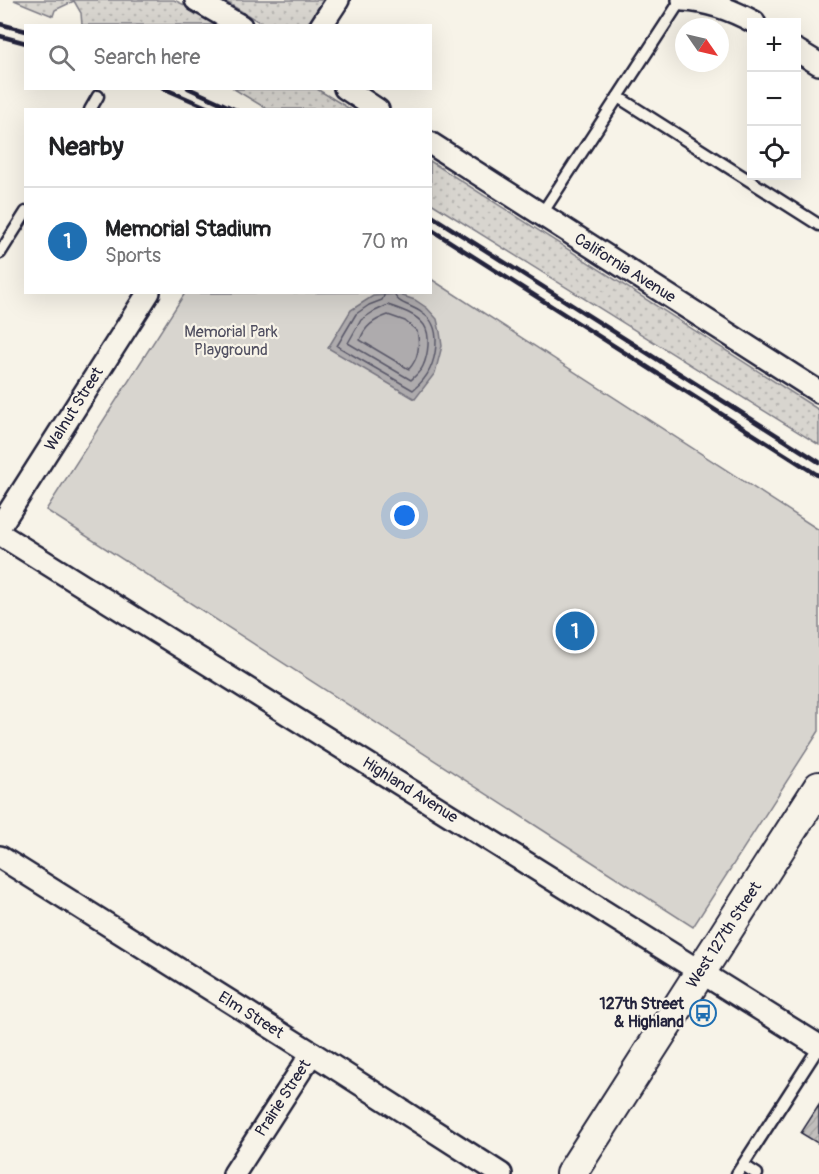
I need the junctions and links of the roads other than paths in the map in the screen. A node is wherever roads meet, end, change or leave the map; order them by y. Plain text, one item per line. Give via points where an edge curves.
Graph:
1 (196, 0) edge
2 (338, 0) edge
3 (682, 0) edge
4 (747, 18) edge
5 (237, 24) edge
6 (322, 24) edge
7 (801, 53) edge
8 (819, 64) edge
9 (348, 90) edge
10 (98, 96) dead end
11 (618, 97) junction
12 (91, 108) edge
13 (375, 108) edge
14 (432, 144) edge
15 (24, 215) edge
16 (541, 215) junction
17 (819, 225) edge
18 (0, 253) edge
19 (148, 294) edge
20 (819, 392) edge
21 (0, 526) edge
22 (0, 534) edge
23 (819, 787) edge
24 (0, 857) edge
25 (701, 971) junction
26 (819, 1047) edge
27 (312, 1053) junction
28 (740, 1169) edge
29 (234, 1174) edge
30 (501, 1174) edge
31 (571, 1174) edge
32 (758, 1174) edge

1 - 5 street
2 - 6 street
3 - 4 street via 726,8
3 - 11 lane
7 - 8 street
9 - 13 street
10 - 12 lane
11 - 16 lane
11 - 17 lane
14 - 16 street, California Avenue
15 - 18 lane
16 - 20 street, California Avenue
19 - 21 street, Walnut Street
22 - 25 street, Highland Avenue
23 - 25 main road, West 127th Street
24 - 27 street, Elm Street
25 - 26 street, Highland Avenue
25 - 31 main road, West 127th Street
26 - 28 lane
27 - 29 street, Prairie Street
27 - 30 street, Elm Street
28 - 32 lane

